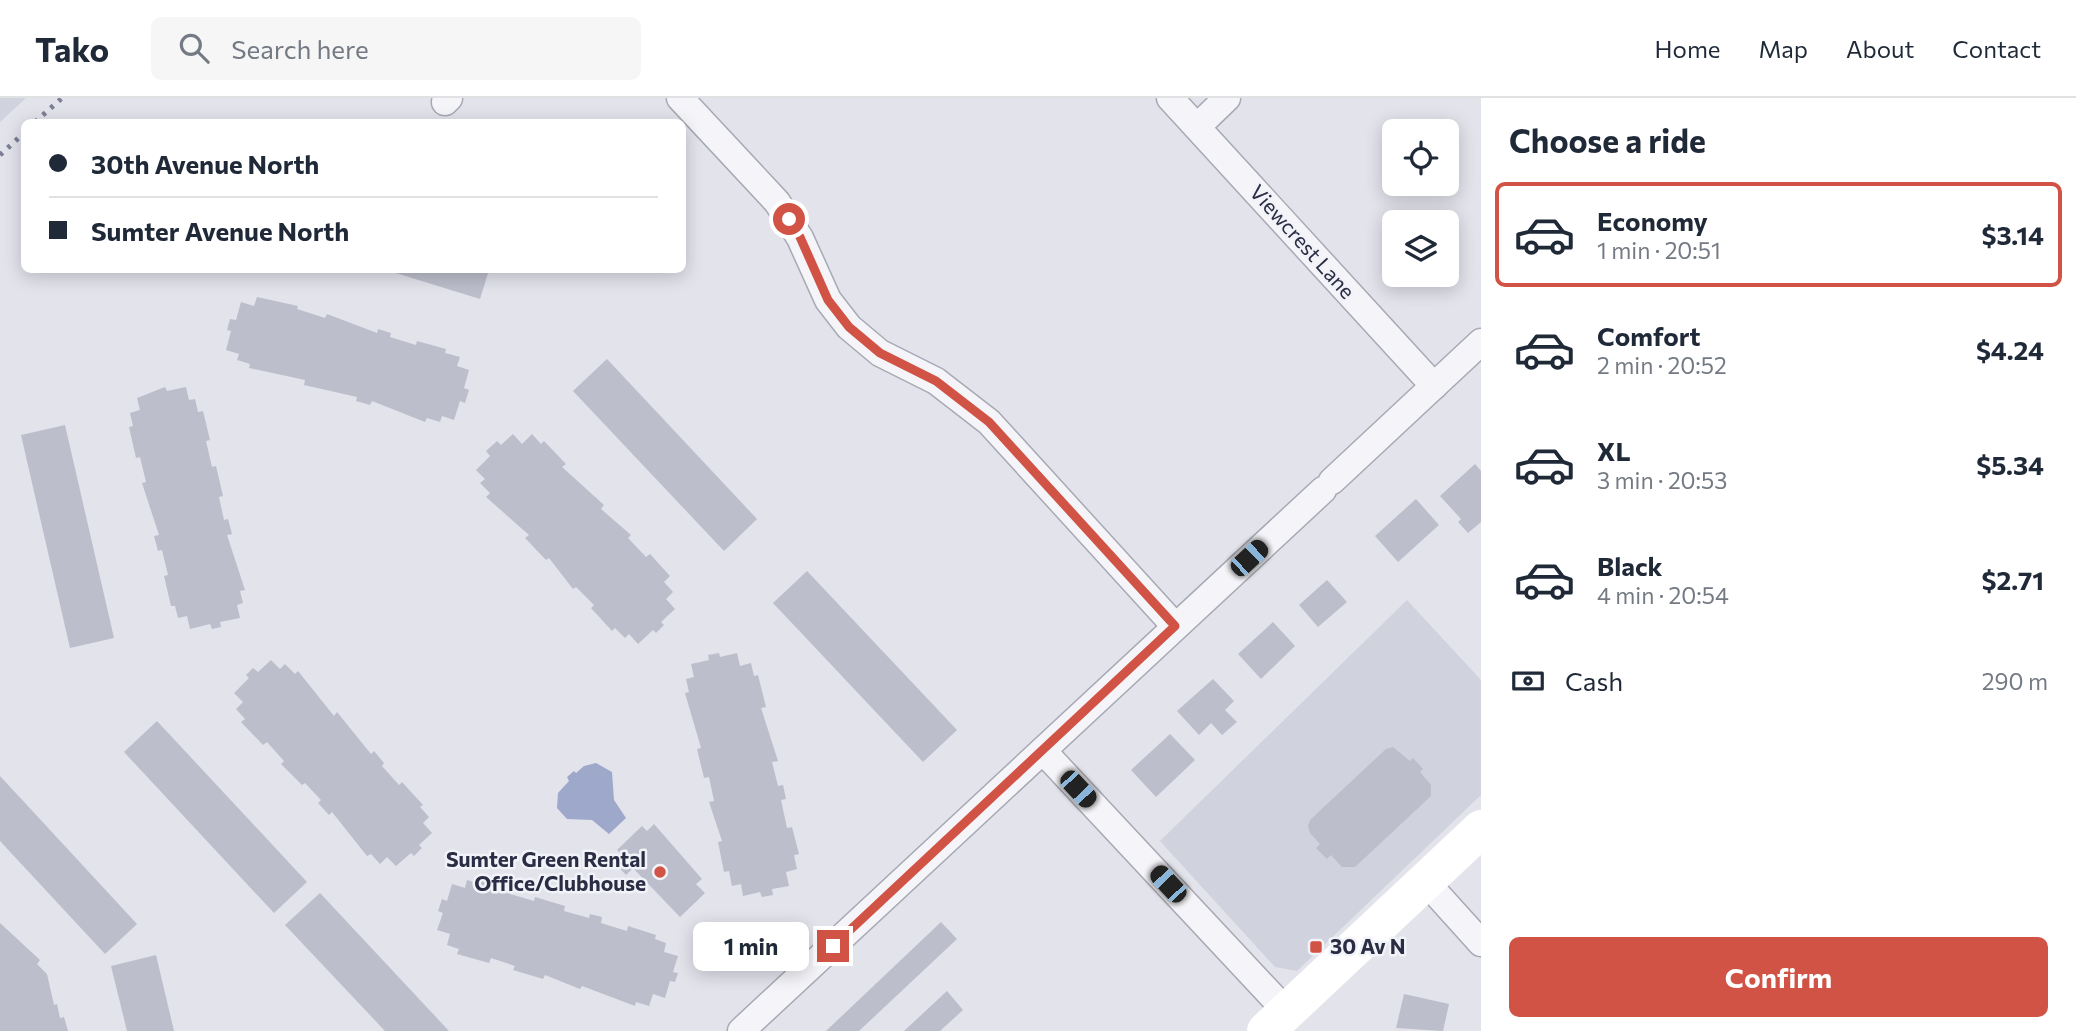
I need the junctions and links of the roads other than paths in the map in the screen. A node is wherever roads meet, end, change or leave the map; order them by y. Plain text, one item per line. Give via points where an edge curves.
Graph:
1 (680, 98) edge
2 (1170, 98) edge
3 (1227, 98) edge
4 (1197, 127) junction
5 (1481, 342) edge
6 (1434, 386) junction
7 (1175, 626) junction
8 (1044, 751) junction
9 (1481, 829) edge
10 (1426, 882) junction
11 (1481, 943) edge
12 (1277, 1021) edge
13 (741, 1031) edge

1 - 7 street via 777,202 800,237 828,300 849,327 880,353 936,381 989,422
2 - 4 street, Viewcrest Lane
3 - 4 street
4 - 6 street, Viewcrest Lane
5 - 6 street
6 - 7 street
7 - 8 street
8 - 12 street
8 - 13 street
9 - 10 main road
10 - 11 street
10 - 12 main road

